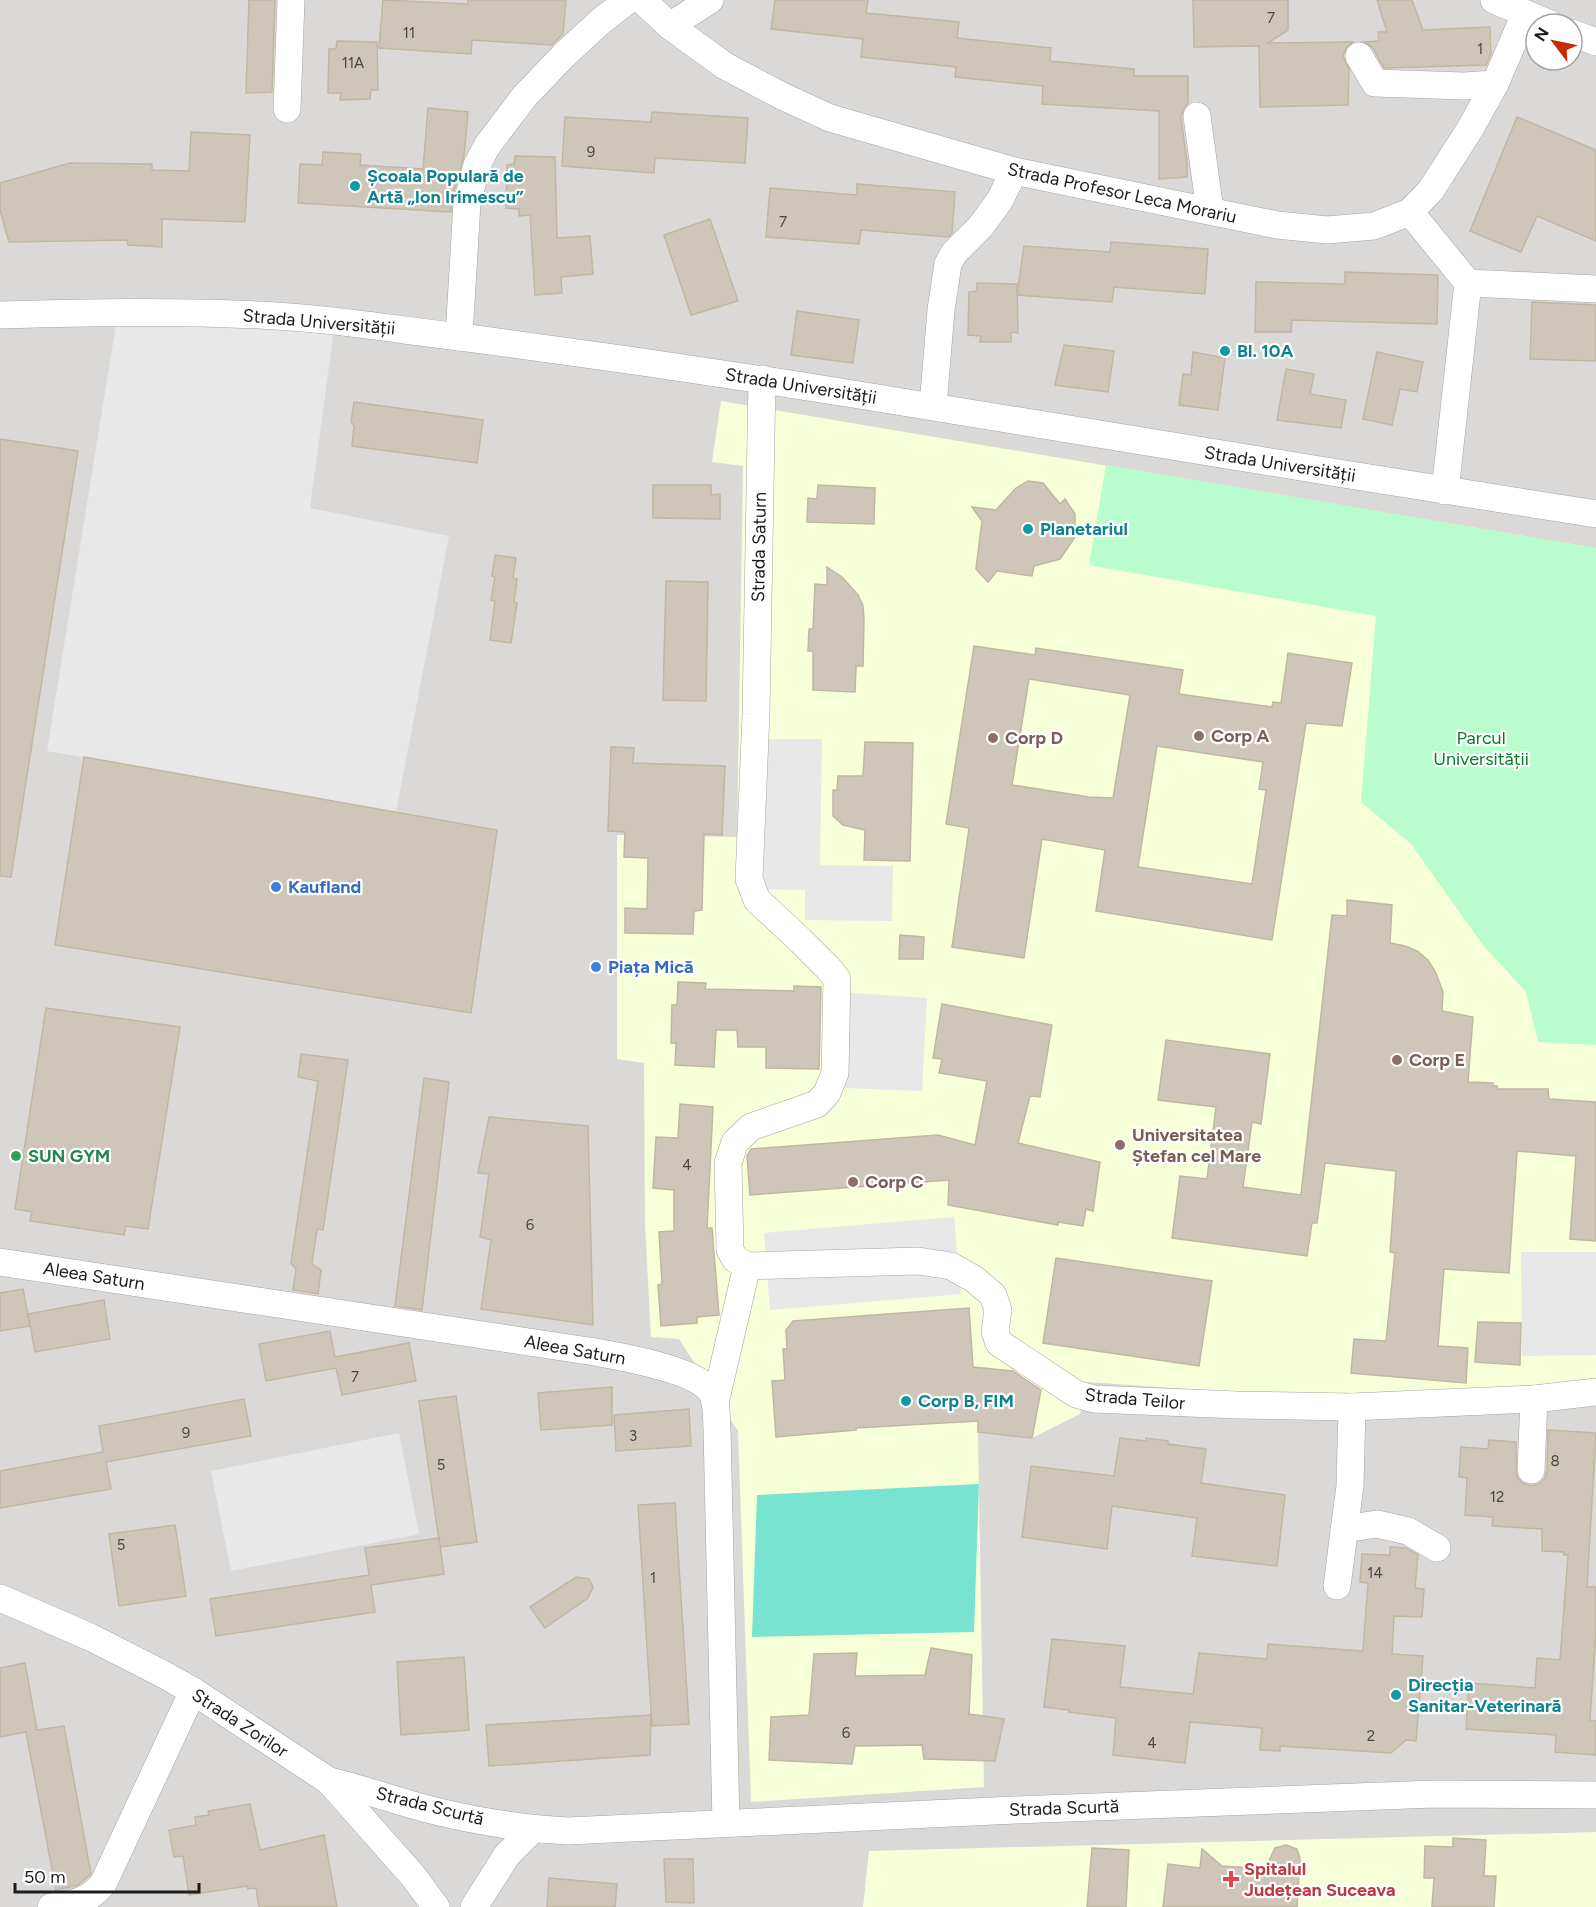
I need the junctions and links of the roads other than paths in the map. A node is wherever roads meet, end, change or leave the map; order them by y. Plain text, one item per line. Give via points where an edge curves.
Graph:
1 (291, 0) edge
2 (628, 0) edge
3 (642, 0) edge
4 (710, 0) edge
5 (1494, 0) edge
6 (1524, 14) edge
7 (1524, 16) edge
8 (670, 26) junction
9 (1359, 56) dead end
10 (1495, 84) junction
11 (287, 109) dead end
12 (1197, 116) dead end
13 (1014, 171) junction
14 (1210, 211) junction
15 (1410, 212) junction
16 (1468, 284) junction
17 (1596, 289) edge
18 (0, 315) edge
19 (459, 337) junction
20 (762, 379) junction
21 (933, 406) junction
22 (1445, 491) junction
23 (1596, 514) edge
24 (2, 1262) edge
25 (741, 1262) junction
26 (1596, 1392) edge
27 (1534, 1399) junction
28 (715, 1403) junction
29 (1352, 1407) junction
30 (1530, 1470) dead end
31 (1344, 1529) junction
32 (1437, 1548) dead end
33 (1337, 1586) dead end
34 (0, 1598) edge
35 (193, 1691) junction
36 (328, 1781) junction
37 (1596, 1795) edge
38 (726, 1823) junction
39 (533, 1829) junction
40 (51, 1907) edge
41 (436, 1907) edge
42 (474, 1907) edge

1 - 11 street
2 - 19 street via 564,55 524,97 477,165 467,202
3 - 8 street, Strada Profesor Leca Morariu
4 - 8 street
5 - 6 street
7 - 10 street, Strada Profesor Leca Morariu
8 - 13 street, Strada Profesor Leca Morariu via 725,66 830,118
9 - 10 street via 1375,82
10 - 15 street, Strada Profesor Leca Morariu via 1431,190
12 - 14 street
13 - 14 street, Strada Profesor Leca Morariu
13 - 21 street via 994,209 948,264
14 - 15 street, Strada Profesor Leca Morariu via 1276,225 1327,230 1374,226
15 - 16 street
16 - 17 street
16 - 22 street
18 - 19 street, Strada Universității via 260,315
19 - 20 street, Strada Universității
20 - 21 street, Strada Universității
20 - 25 street, Strada Saturn via 749,879 757,900 837,979 835,1073 827,1093 817,1104 751,1127 735,1142 728,1163 730,1250
21 - 22 street, Strada Universității
22 - 23 street, Strada Universității
24 - 28 street, Aleea Saturn via 595,1352 694,1379 710,1389
25 - 28 street
25 - 29 street, Strada Teilor via 918,1262 951,1266 993,1295 998,1310 995,1332 999,1342 1076,1394 1094,1399
26 - 27 street, Strada Teilor
27 - 29 street, Strada Teilor
27 - 30 street
28 - 38 street
29 - 31 street via 1350,1486
31 - 32 street via 1377,1524 1408,1531
31 - 33 street
34 - 35 street, Strada Zorilor via 90,1637
35 - 36 street, Strada Zorilor
35 - 40 street via 103,1884 92,1897
36 - 39 street, Strada Scurtă via 431,1810
36 - 41 street, Strada Zorilor
37 - 38 street, Strada Scurtă via 1434,1794
38 - 39 street, Strada Scurtă via 593,1831
39 - 42 street via 507,1855

